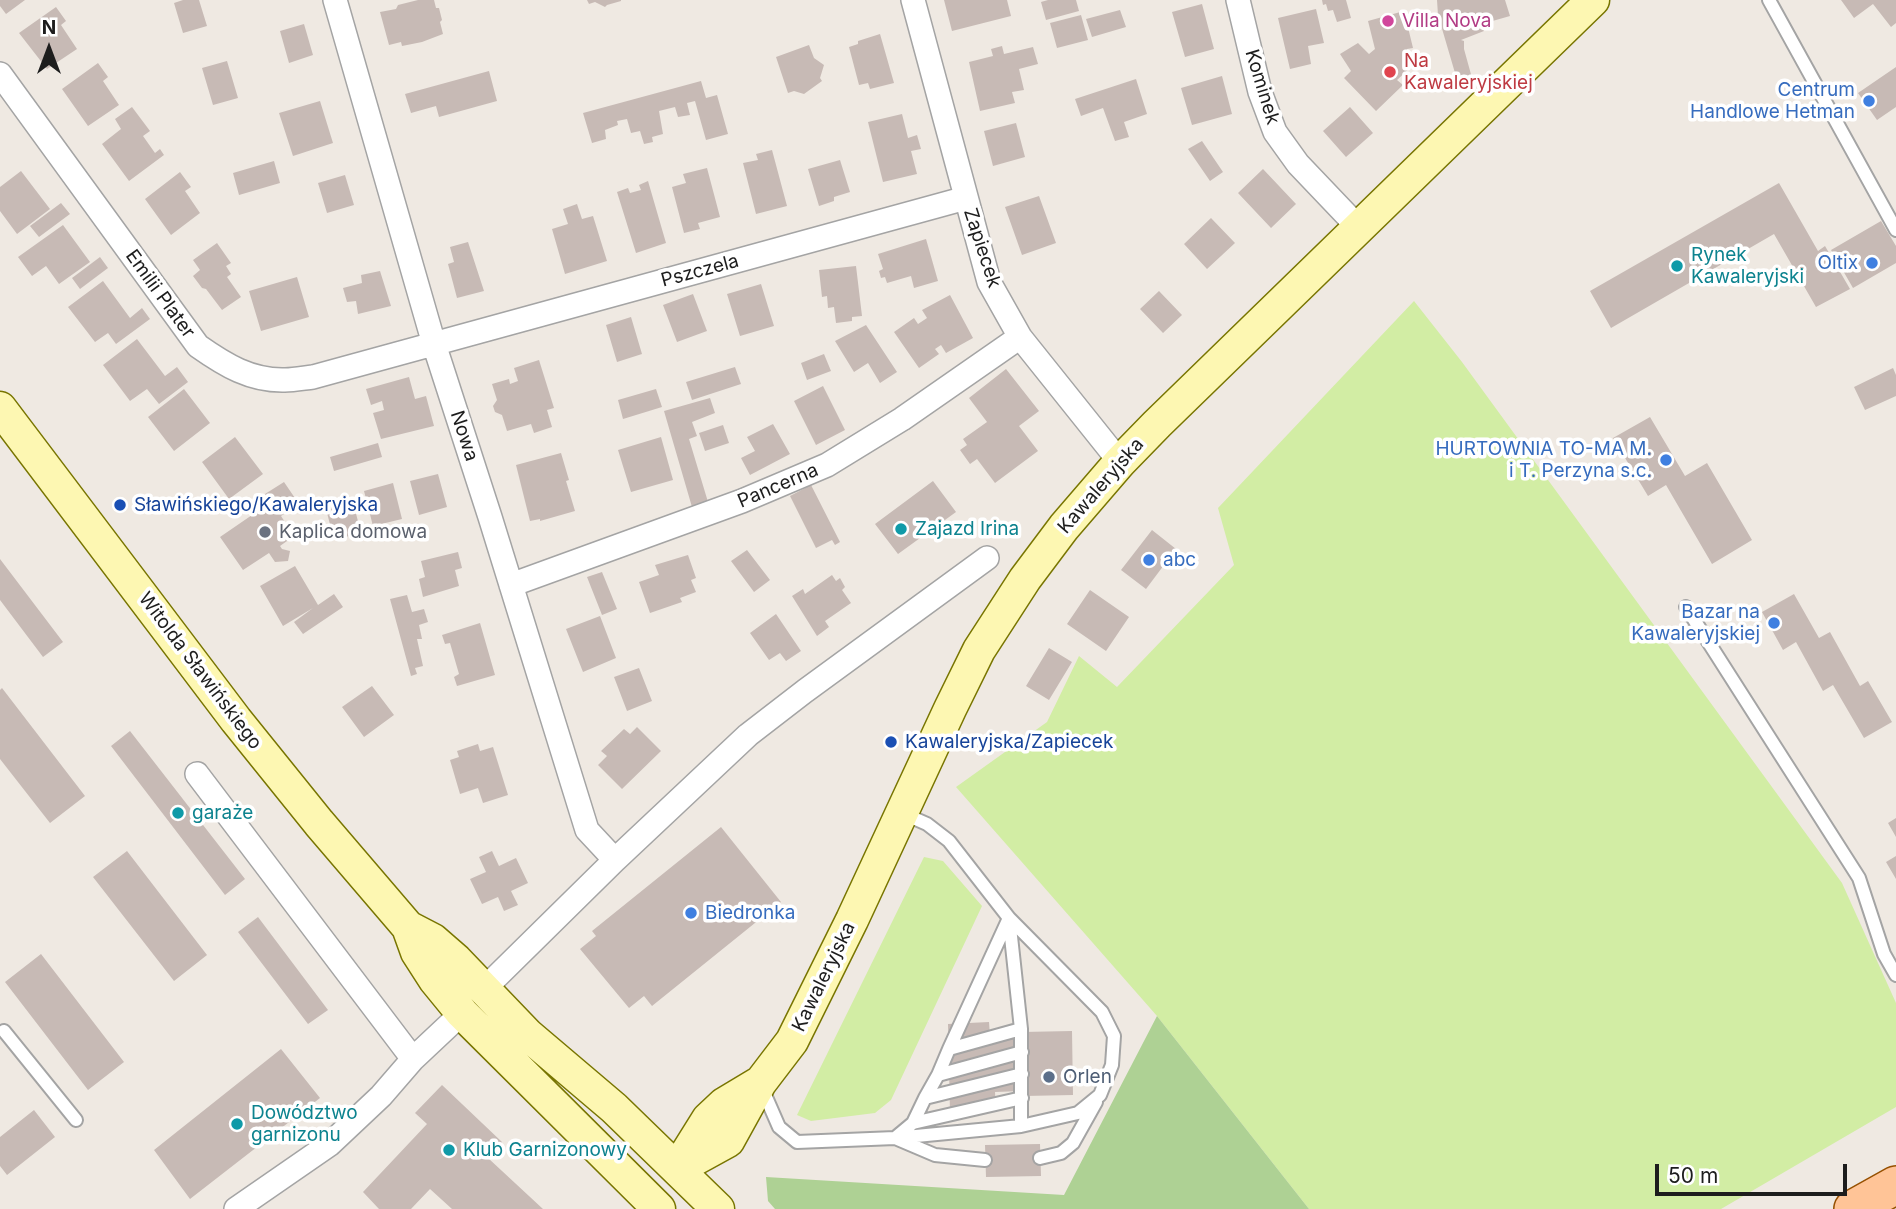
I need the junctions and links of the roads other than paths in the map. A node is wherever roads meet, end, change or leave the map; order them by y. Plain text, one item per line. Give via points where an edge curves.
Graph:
1 (335, 0) edge
2 (913, 0) edge
3 (1238, 0) edge
4 (1593, 0) edge
5 (1769, 0) edge
6 (0, 74) edge
7 (966, 198) junction
8 (1359, 228) junction
9 (1896, 230) edge
10 (1020, 337) junction
11 (434, 344) junction
12 (0, 408) edge
13 (1120, 462) junction
14 (987, 558) dead end
15 (511, 585) junction
16 (1686, 607) dead end
17 (197, 774) dead end
18 (902, 813) junction
19 (615, 860) junction
20 (1009, 918) junction
21 (408, 928) junction
22 (1896, 975) edge
23 (483, 990) junction
24 (461, 1013) junction
25 (1021, 1029) junction
26 (4, 1031) dead end
27 (949, 1049) junction
28 (1022, 1052) junction
29 (413, 1059) junction
30 (1022, 1074) junction
31 (937, 1075) junction
32 (760, 1083) junction
33 (1100, 1095) junction
34 (1022, 1097) junction
35 (925, 1098) junction
36 (76, 1120) dead end
37 (913, 1123) junction
38 (1021, 1126) junction
39 (895, 1138) junction
40 (1040, 1158) dead end
41 (985, 1160) dead end
42 (677, 1169) junction
43 (1896, 1185) edge
44 (654, 1204) edge
45 (236, 1209) edge
46 (718, 1209) edge
47 (1853, 1209) edge

1 - 11 street, Nowa
2 - 7 street, Zapiecek
3 - 8 street, Kominek via 1260,92 1275,132 1298,164
4 - 8 street, Kawaleryjska
5 - 9 lane
6 - 11 street, Emilii Plater via 198,346 223,364 249,376 285,380 313,377
7 - 10 street, Zapiecek via 989,282
7 - 11 street, Pszczela
8 - 13 street, Kawaleryjska
10 - 13 street, Zapiecek
10 - 15 street, Pancerna via 827,465
11 - 15 street, Nowa
12 - 21 street, Witolda Sławińskiego via 236,720
13 - 18 street, Kawaleryjska via 1063,527 979,650
14 - 19 street via 748,735
15 - 19 street, Nowa via 587,830
16 - 22 lane via 1859,878 1884,954
17 - 29 street
18 - 20 lane via 949,841
18 - 32 street, Kawaleryjska via 792,1041
19 - 23 street
20 - 25 lane
20 - 27 lane
20 - 33 lane via 1102,1012 1114,1036 1112,1065
21 - 23 street, Witolda Sławińskiego via 433,940
21 - 24 street, Witolda Sławińskiego via 417,952
23 - 24 street
23 - 42 street, Witolda Sławińskiego
24 - 29 street
24 - 44 street, Witolda Sławińskiego
25 - 27 lane
25 - 28 lane
26 - 36 lane
27 - 31 lane
28 - 30 lane
28 - 31 lane
29 - 45 street via 330,1144
30 - 34 lane
30 - 35 lane
31 - 35 lane
32 - 39 lane via 779,1126 797,1142
32 - 42 street, Kawaleryjska via 708,1119
33 - 38 lane via 1079,1113
33 - 40 lane via 1073,1143 1061,1153
34 - 37 lane
34 - 38 lane
35 - 37 lane
37 - 39 lane
38 - 39 lane
39 - 41 lane via 935,1155
42 - 44 street, Kawaleryjska
42 - 46 street, Witolda Sławińskiego
43 - 47 main road

